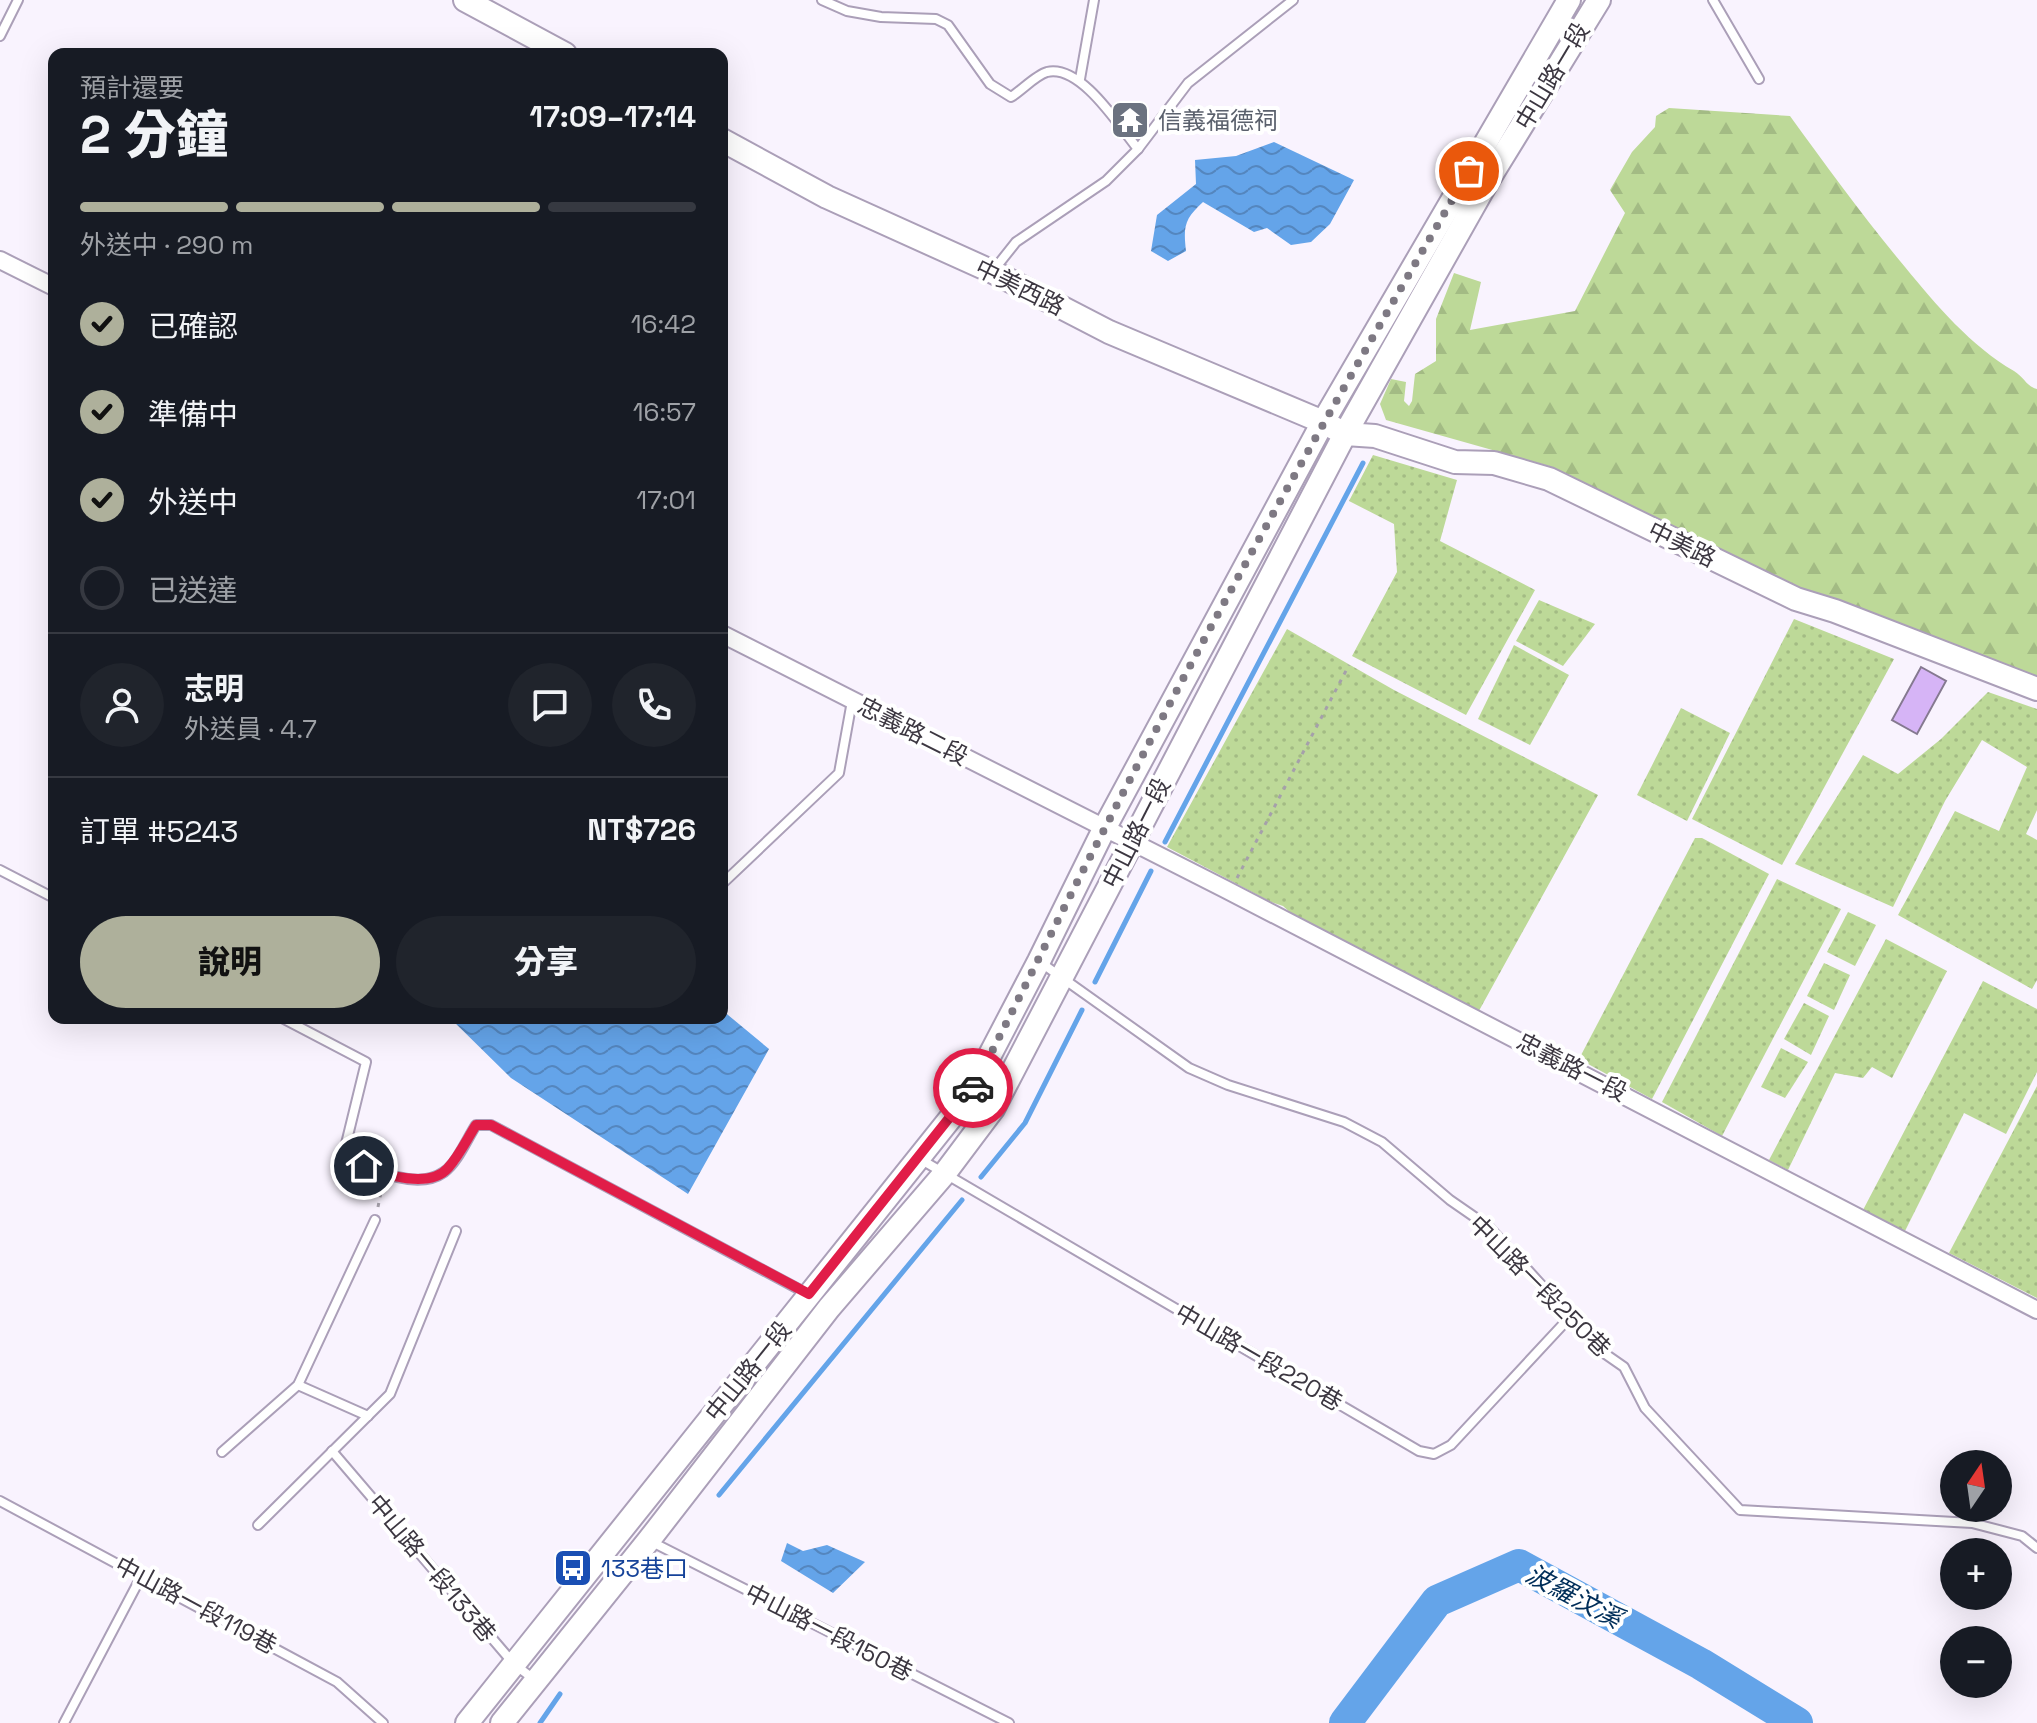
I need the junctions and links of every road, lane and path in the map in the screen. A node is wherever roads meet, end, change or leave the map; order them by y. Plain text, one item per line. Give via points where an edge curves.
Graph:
1 (18, 0) edge
2 (465, 0) edge
3 (822, 0) edge
4 (1094, 0) edge
5 (1293, 0) edge
6 (1569, 0) edge
7 (1713, 0) edge
8 (1597, 1) edge
9 (0, 36) edge
10 (554, 48) edge
11 (1080, 79) junction
12 (1759, 79) dead end
13 (728, 143) edge
14 (1138, 149) junction
15 (1478, 177) junction
16 (0, 260) edge
17 (993, 272) junction
18 (48, 284) edge
19 (1323, 422) junction
20 (1345, 434) junction
21 (728, 637) edge
22 (1349, 665) dead end
23 (2037, 689) edge
24 (852, 701) junction
25 (1104, 829) junction
26 (1130, 842) junction
27 (0, 870) edge
28 (728, 878) edge
29 (1225, 889) junction
30 (48, 895) edge
31 (1039, 961) junction
32 (1063, 976) junction
33 (293, 1024) edge
34 (919, 1158) junction
35 (945, 1173) junction
36 (385, 1175) junction
37 (375, 1220) joint
38 (456, 1231) dead end
39 (809, 1294) junction
40 (829, 1308) junction
41 (2037, 1310) edge
42 (1569, 1318) junction
43 (298, 1385) junction
44 (368, 1416) junction
45 (332, 1451) junction
46 (222, 1452) dead end
47 (0, 1501) edge
48 (258, 1525) dead end
49 (649, 1540) junction
50 (2037, 1548) edge
51 (142, 1575) junction
52 (514, 1664) junction
53 (536, 1681) junction
54 (64, 1723) edge
55 (383, 1723) edge
56 (467, 1723) edge
57 (502, 1723) edge
58 (1009, 1723) edge

1 - 9 lane
2 - 10 street
3 - 11 lane via 847,11 936,19 948,25 990,84 1011,97 1045,73
4 - 11 lane
5 - 14 lane via 1188,83
6 - 15 street, 中山路一段
7 - 12 lane
8 - 15 street, 中山路一段
11 - 14 lane
13 - 17 street, 中美西路 via 827,197
14 - 17 lane via 1106,181 1016,242
15 - 19 street, 中山路一段
15 - 20 street, 中山路一段
16 - 18 street
17 - 19 street, 中美西路 via 1109,332
19 - 20 street, 中美路
19 - 25 street, 中山路一段
20 - 23 street, 中美路 via 1375,436 1455,462 1494,463 1549,479 1796,599
20 - 26 street, 中山路一段
21 - 24 street, 忠義路二段
22 - 29 path via 1232,886
24 - 25 street, 忠義路二段
24 - 28 lane via 839,773
25 - 26 street, 忠義路一段
25 - 31 street, 中山路一段
26 - 29 street, 忠義路一段
26 - 32 street, 中山路一段
27 - 30 lane
29 - 41 street, 忠義路一段
31 - 32 lane, 中山路一段250巷
31 - 34 street, 中山路一段 via 969,1095
32 - 35 street, 中山路一段 via 993,1109
32 - 42 lane, 中山路一段250巷 via 1189,1068 1344,1122 1382,1142 1489,1227
33 - 36 lane via 366,1062 343,1156
34 - 35 lane, 中山路一段220巷
34 - 39 street, 中山路一段
35 - 40 street, 中山路一段
35 - 42 lane, 中山路一段220巷 via 1419,1451 1434,1454 1451,1445
36 - 37 path
36 - 39 lane via 430,1179 447,1171 476,1125 491,1125
37 - 43 lane
38 - 44 lane via 390,1394
39 - 40 lane
39 - 52 street, 中山路一段
40 - 49 street, 中山路一段
42 - 50 lane, 中山路一段250巷 via 1624,1367 1645,1408 1740,1510 1972,1523 2022,1536
43 - 44 lane
43 - 46 lane
44 - 45 lane
45 - 48 lane
45 - 52 lane, 中山路一段133巷
47 - 51 lane, 中山路一段119巷
49 - 53 street, 中山路一段
49 - 58 lane, 中山路一段150巷
51 - 54 lane
51 - 55 lane, 中山路一段119巷 via 337,1682
52 - 53 lane, 中山路一段133巷
52 - 56 street, 中山路一段
53 - 57 street, 中山路一段

